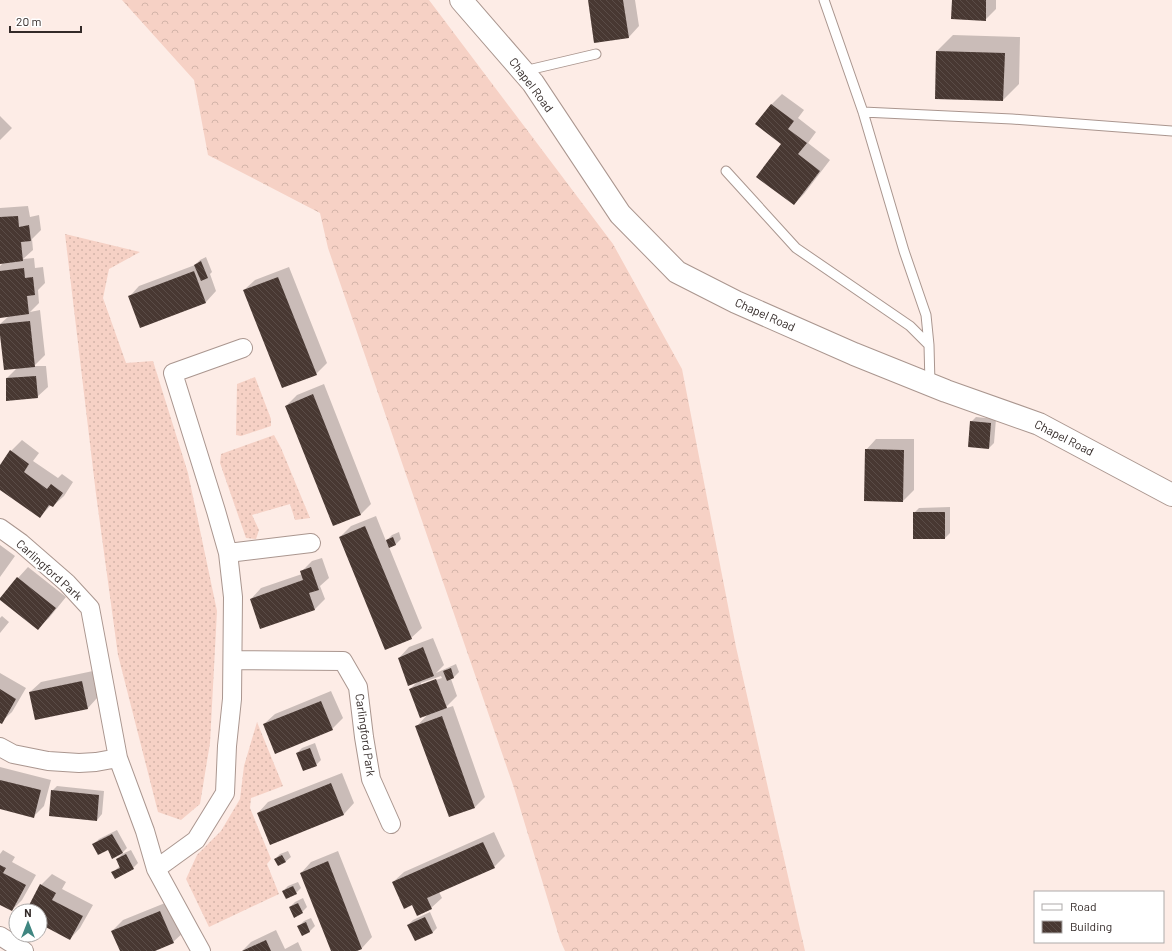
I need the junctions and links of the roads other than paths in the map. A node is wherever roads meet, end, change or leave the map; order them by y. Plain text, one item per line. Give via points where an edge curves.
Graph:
1 (461, 0) edge
2 (824, 0) edge
3 (596, 54) dead end
4 (523, 71) junction
5 (863, 112) junction
6 (1172, 131) edge
7 (726, 171) dead end
8 (929, 345) junction
9 (242, 348) dead end
10 (930, 384) junction
11 (1172, 495) edge
12 (0, 528) edge
13 (311, 543) dead end
14 (228, 553) junction
15 (233, 660) junction
16 (0, 747) edge
17 (118, 758) junction
18 (391, 824) dead end
19 (156, 869) junction
20 (0, 936) edge
21 (24, 951) edge
22 (201, 951) edge

1 - 4 street, Chapel Road
2 - 5 lane
3 - 4 lane
4 - 10 street, Chapel Road via 620,214 676,272 736,302
5 - 6 lane via 1012,119
5 - 8 lane via 926,315
7 - 8 lane via 796,248 910,326
8 - 10 lane
9 - 14 street via 173,373
10 - 11 street, Chapel Road via 1038,424
12 - 17 street, Carlingford Park via 67,583 90,608
13 - 14 street
14 - 15 street via 233,597
15 - 18 street, Carlingford Park via 344,660 358,687 370,779
15 - 19 street via 225,793 196,840
16 - 17 street via 13,754 48,761 79,763
17 - 19 street, Carlingford Park
19 - 22 street, Carlingford Park
20 - 21 street

